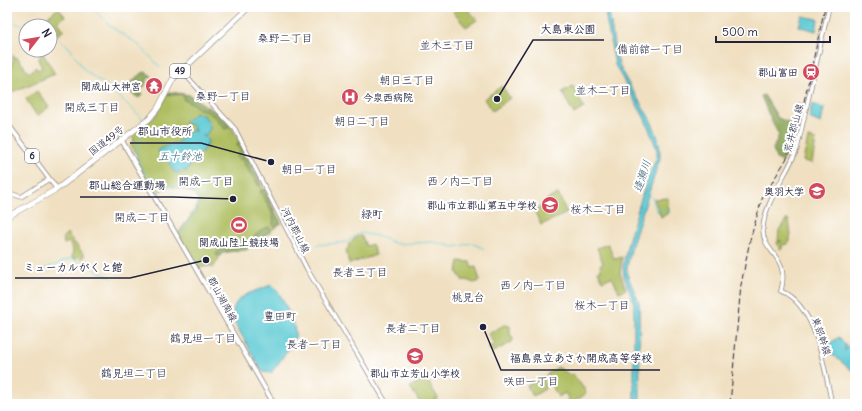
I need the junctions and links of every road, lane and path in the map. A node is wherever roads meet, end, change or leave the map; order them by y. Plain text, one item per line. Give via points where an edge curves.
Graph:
1 (249, 7) edge
2 (829, 7) edge
3 (181, 70) junction
4 (7, 123) edge
5 (121, 139) junction
6 (49, 179) junction
7 (57, 189) junction
8 (7, 192) edge
9 (7, 217) edge
10 (781, 290) joint
11 (274, 404) edge
12 (387, 404) edge
13 (831, 404) edge

1 - 3 highway, 国道49号 / 49
2 - 10 main road, 荒井郡山線 via 797,149 773,195 764,223 764,237 783,270
3 - 5 highway, 国道49号 / 49 via 169,84 154,113
3 - 12 main road, 河内郡山線 via 235,129 307,269
4 - 6 main road, 6
5 - 7 highway, 国道49号 / 49
5 - 11 main road, 郡山湖南線
6 - 7 main road, 6
6 - 8 main road via 21,197
7 - 9 highway, 国道49号 / 49
10 - 13 main road, 東部幹線 via 796,302 811,323

